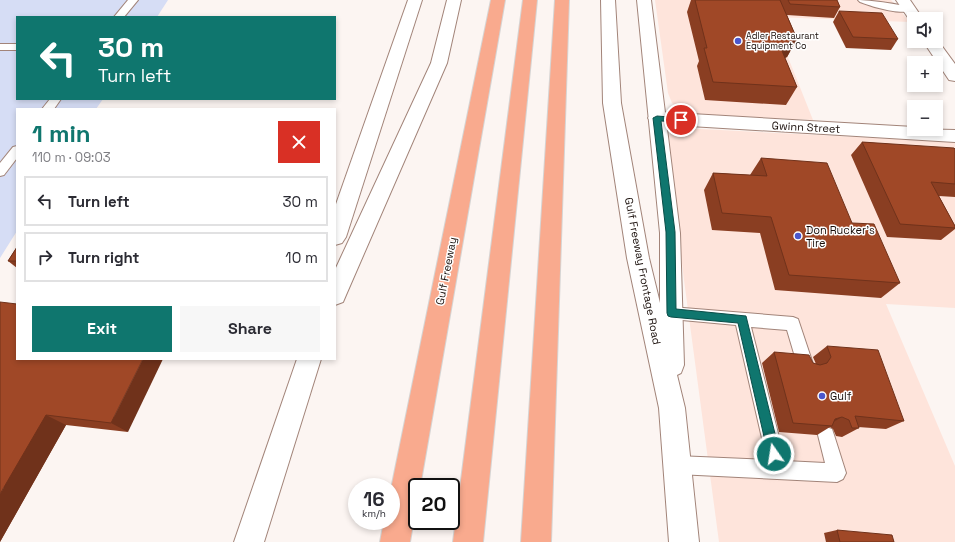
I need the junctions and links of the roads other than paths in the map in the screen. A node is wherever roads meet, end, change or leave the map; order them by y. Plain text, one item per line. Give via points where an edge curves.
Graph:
1 (132, 0) edge
2 (415, 0) edge
3 (454, 0) edge
4 (530, 0) edge
5 (562, 0) edge
6 (608, 0) edge
7 (644, 0) edge
8 (863, 0) edge
9 (496, 2) edge
10 (909, 9) edge
11 (120, 16) edge
12 (0, 47) edge
13 (16, 47) edge
14 (936, 48) edge
15 (955, 76) edge
16 (55, 100) edge
17 (49, 108) edge
18 (657, 118) junction
19 (955, 136) edge
20 (16, 151) edge
21 (0, 172) edge
22 (336, 234) edge
23 (336, 293) edge
24 (671, 313) junction
25 (742, 319) junction
26 (309, 360) edge
27 (806, 367) edge
28 (672, 408) junction
29 (826, 435) edge
30 (677, 465) junction
31 (778, 469) junction
32 (249, 542) edge
33 (395, 542) edge
34 (468, 542) edge
35 (536, 542) edge
36 (684, 542) edge

1 - 11 lane
2 - 22 main road
3 - 23 main road via 439,63
4 - 34 highway
5 - 35 highway
6 - 28 main road, Gulf Freeway Frontage Road via 612,103 638,258
7 - 18 main road
8 - 10 lane via 879,6
9 - 33 highway, Gulf Freeway
12 - 13 lane
14 - 15 main road
16 - 17 lane
18 - 19 main road, Gwinn Street
18 - 24 main road via 670,232
20 - 21 lane
24 - 25 lane
24 - 28 main road
25 - 27 lane via 793,324
25 - 31 lane
26 - 32 main road
28 - 30 main road, Gulf Freeway Frontage Road
29 - 31 lane via 837,473
30 - 31 lane
30 - 36 main road, Gulf Freeway Frontage Road

